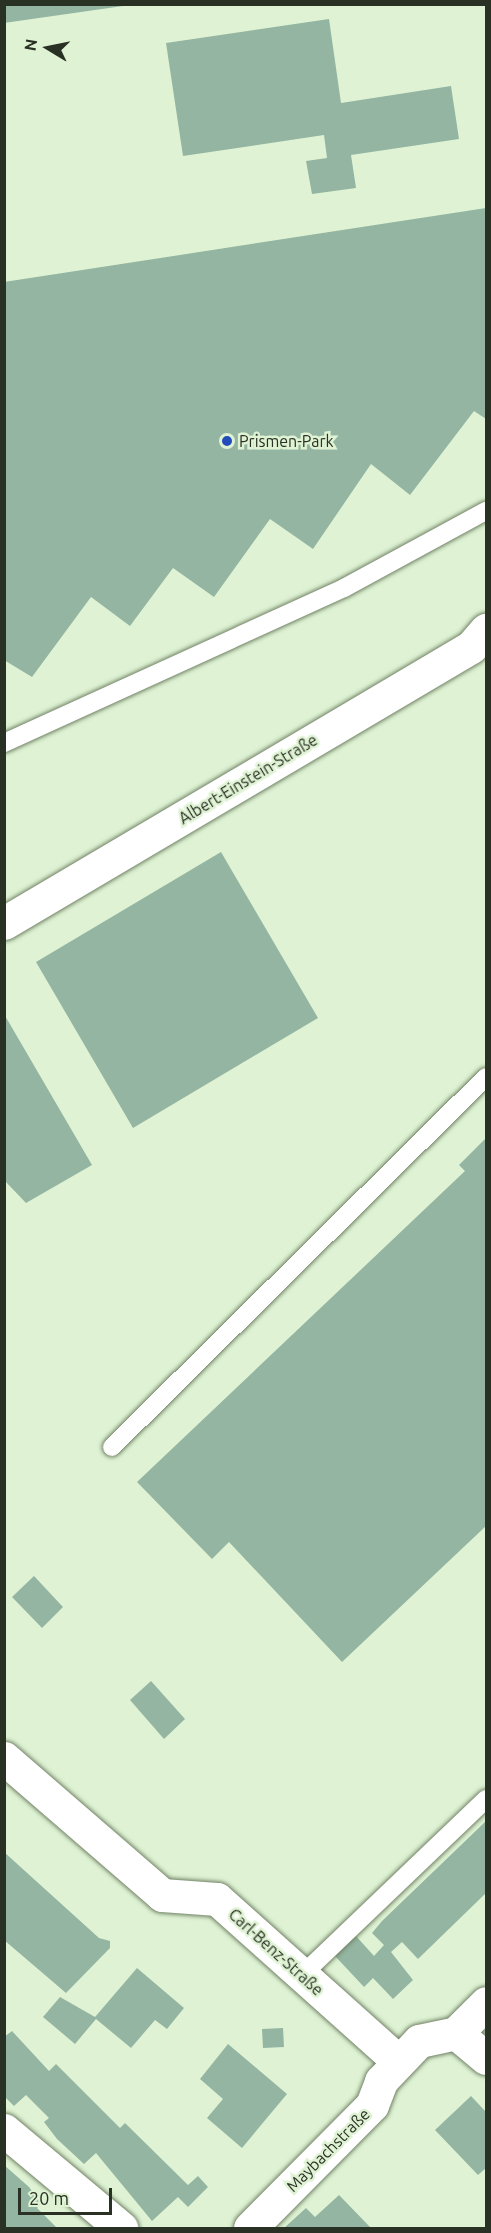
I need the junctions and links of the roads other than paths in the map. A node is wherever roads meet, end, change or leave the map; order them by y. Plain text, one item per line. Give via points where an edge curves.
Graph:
1 (486, 511) edge
2 (486, 630) edge
3 (4, 743) edge
4 (4, 923) edge
5 (486, 1077) edge
6 (112, 1447) dead end
7 (4, 1758) edge
8 (486, 1799) edge
9 (302, 1975) junction
10 (486, 2003) edge
11 (456, 2033) junction
12 (486, 2058) edge
13 (398, 2061) junction
14 (4, 2130) edge
15 (121, 2229) edge
16 (250, 2229) edge

1 - 3 lane via 344,588
2 - 4 street, Albert-Einstein-Straße via 471,647
5 - 6 lane
7 - 9 street, Carl-Benz-Straße via 162,1895 217,1899
8 - 9 lane
9 - 13 street, Carl-Benz-Straße
10 - 11 street
11 - 12 street
11 - 13 street, Maybachstraße via 418,2041
13 - 16 street, Maybachstraße via 381,2081 372,2105
14 - 15 street

